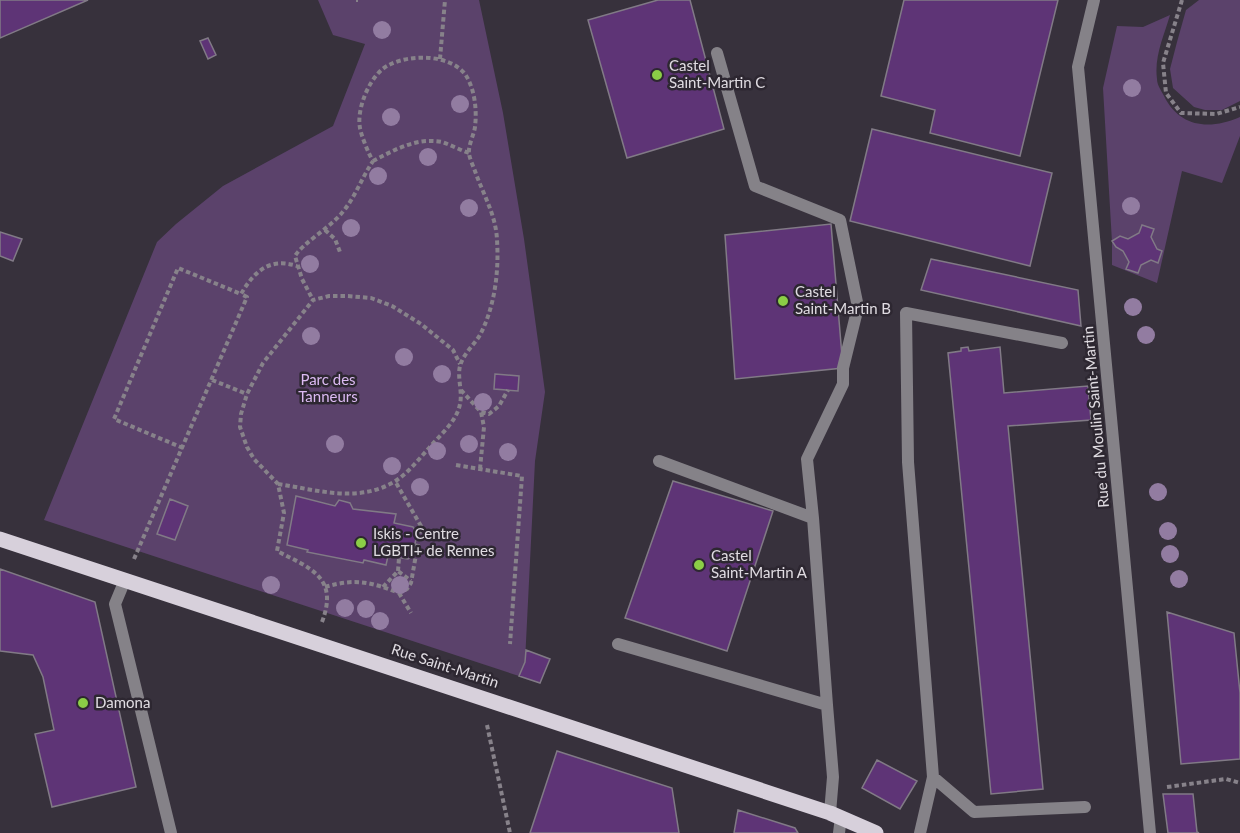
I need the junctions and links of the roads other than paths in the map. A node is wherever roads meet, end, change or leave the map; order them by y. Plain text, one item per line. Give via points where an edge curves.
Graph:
1 (1094, 0) edge
2 (717, 53) dead end
3 (1062, 343) dead end
4 (659, 461) dead end
5 (813, 518) junction
6 (0, 538) edge
7 (125, 580) junction
8 (618, 644) dead end
9 (827, 705) junction
10 (933, 777) junction
11 (1085, 807) dead end
12 (835, 815) junction
13 (171, 833) edge
14 (839, 833) edge
15 (876, 833) edge
16 (920, 833) edge
17 (1150, 833) edge

1 - 17 street, Rue du Moulin Saint-Martin via 1078,66
2 - 5 street via 754,186 840,220 858,307 843,368 843,384 807,459
3 - 10 street via 906,313 909,462
4 - 5 street
5 - 9 street
6 - 7 main road, Rue Saint-Martin
7 - 12 main road, Rue Saint-Martin
7 - 13 street via 115,604
8 - 9 street
9 - 12 street
10 - 11 street via 974,812
10 - 16 street
12 - 14 street
12 - 15 main road, Rue Saint-Martin

